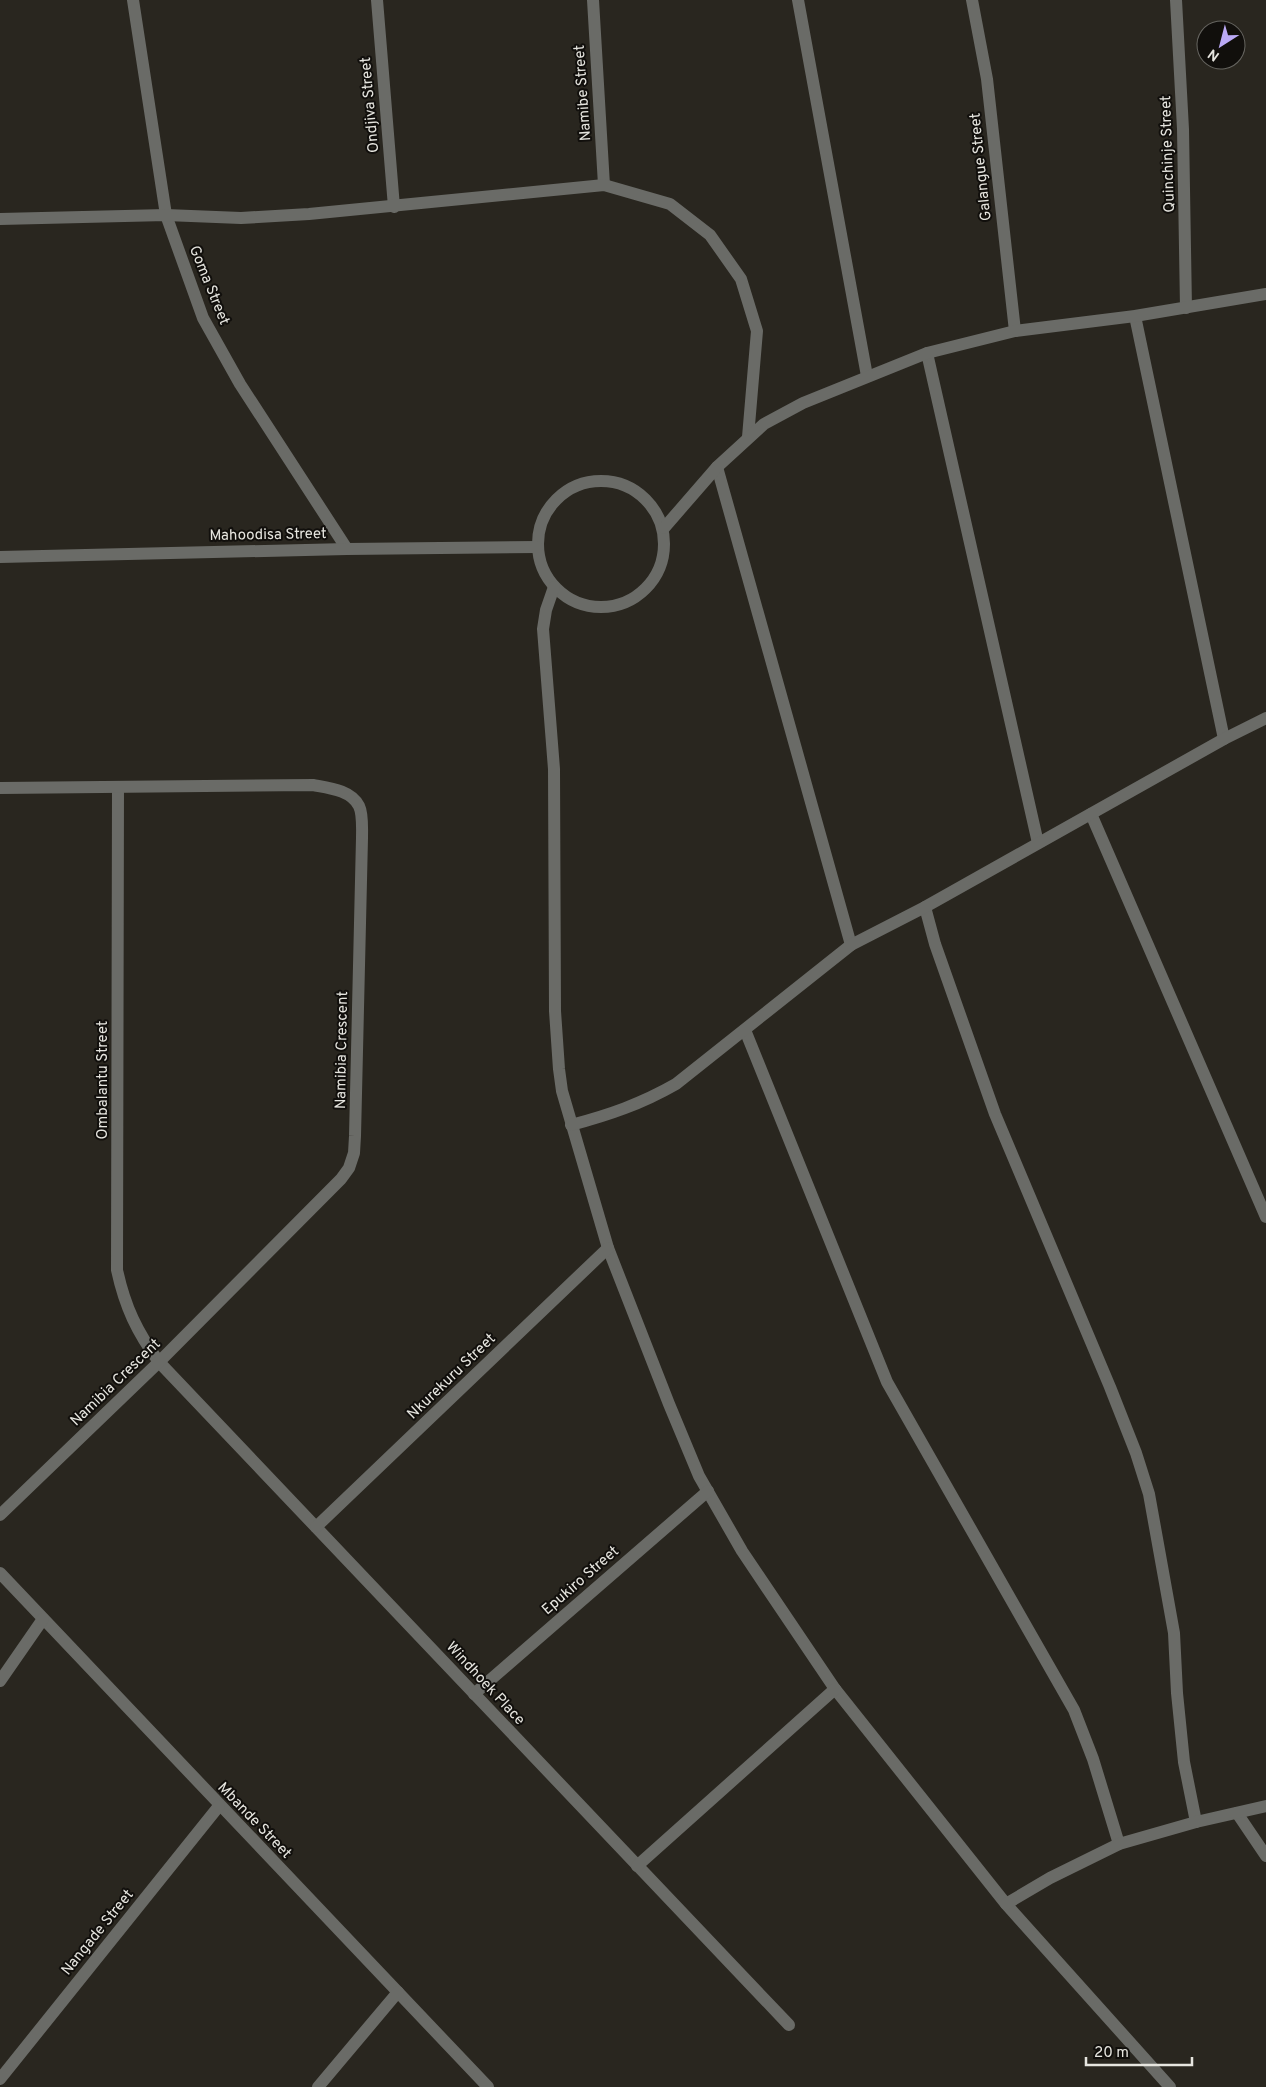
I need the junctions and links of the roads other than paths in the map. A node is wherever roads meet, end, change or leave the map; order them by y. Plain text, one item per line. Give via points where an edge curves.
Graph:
1 (134, 0) edge
2 (377, 0) edge
3 (593, 0) edge
4 (798, 0) edge
5 (972, 0) edge
6 (1176, 0) edge
7 (604, 185) junction
8 (394, 206) junction
9 (166, 215) junction
10 (0, 219) edge
11 (1266, 294) edge
12 (1186, 308) junction
13 (1135, 316) junction
14 (1015, 331) junction
15 (927, 353) junction
16 (867, 376) junction
17 (748, 437) junction
18 (717, 467) junction
19 (664, 528) junction
20 (537, 547) junction
21 (347, 549) junction
22 (0, 557) edge
23 (554, 587) junction
24 (1266, 718) edge
25 (1224, 739) junction
26 (118, 787) junction
27 (0, 788) edge
28 (1091, 814) junction
29 (1038, 843) junction
30 (925, 907) junction
31 (851, 945) junction
32 (746, 1030) junction
33 (571, 1125) junction
34 (1266, 1217) edge
35 (608, 1248) junction
36 (159, 1362) junction
37 (708, 1491) junction
38 (0, 1515) edge
39 (316, 1527) junction
40 (0, 1573) edge
41 (43, 1619) junction
42 (0, 1681) edge
43 (835, 1689) junction
44 (474, 1694) junction
45 (219, 1806) junction
46 (1266, 1806) edge
47 (1237, 1813) junction
48 (1196, 1822) junction
49 (1119, 1844) junction
50 (1266, 1856) edge
51 (637, 1866) junction
52 (1006, 1904) junction
53 (398, 1992) junction
54 (789, 2025) dead end
55 (0, 2079) edge
56 (1164, 2085) edge
57 (318, 2087) edge
58 (488, 2087) edge

1 - 9 street, Goma Street
2 - 8 street, Ondjiva Street
3 - 7 street, Namibe Street
4 - 16 street
5 - 14 street, Galangue Street via 987,79
6 - 12 street, Quinchinje Street via 1183,129
7 - 8 street
7 - 17 street via 670,204 710,235 742,279 757,331
8 - 9 street via 241,218
9 - 10 street
9 - 21 street, Goma Street via 203,318 240,384
11 - 12 street
12 - 13 street
13 - 14 street
13 - 25 street
14 - 15 street
15 - 16 street
15 - 29 street
16 - 17 street via 779,415
17 - 18 street
18 - 19 street
18 - 31 street
19 - 20 street via 652,507 638,492 620,484 600,481 580,485 562,494 548,509 540,527
19 - 23 street via 661,566 650,585 634,599 614,607 592,607 571,600
20 - 21 street, Mahoodisa Street
20 - 23 street via 542,568
21 - 22 street, Mahoodisa Street
23 - 33 street via 543,628 554,769 555,1011 558,1069
24 - 25 street
25 - 28 street
26 - 27 street, Namibia Crescent
26 - 36 street, Ombalantu Street via 118,1270 133,1322
26 - 36 street, Namibia Crescent via 313,786 333,789 352,797 360,807 362,831 355,1136 349,1168
28 - 29 street
28 - 34 street
29 - 30 street
30 - 31 street
30 - 48 street via 995,1114 1110,1387 1149,1494 1174,1633 1184,1762
31 - 32 street
32 - 33 street via 676,1084 646,1101
32 - 49 street via 888,1382 1074,1710
33 - 35 street
35 - 37 street via 668,1404
35 - 39 street, Nkurekuru Street
36 - 38 street, Namibia Crescent
36 - 39 street, Windhoek Place
37 - 43 street via 742,1551
37 - 44 street, Epukiro Street
39 - 44 street, Windhoek Place
40 - 41 street, Mbande Street
41 - 42 street
41 - 45 street, Mbande Street
43 - 51 street
43 - 52 street
44 - 51 street, Windhoek Place
45 - 53 street, Mbande Street
45 - 55 street, Nangade Street
46 - 47 street
47 - 48 street
47 - 50 street
48 - 49 street
49 - 52 street
51 - 54 street, Windhoek Place
52 - 56 street
53 - 57 street
53 - 58 street, Mbande Street

